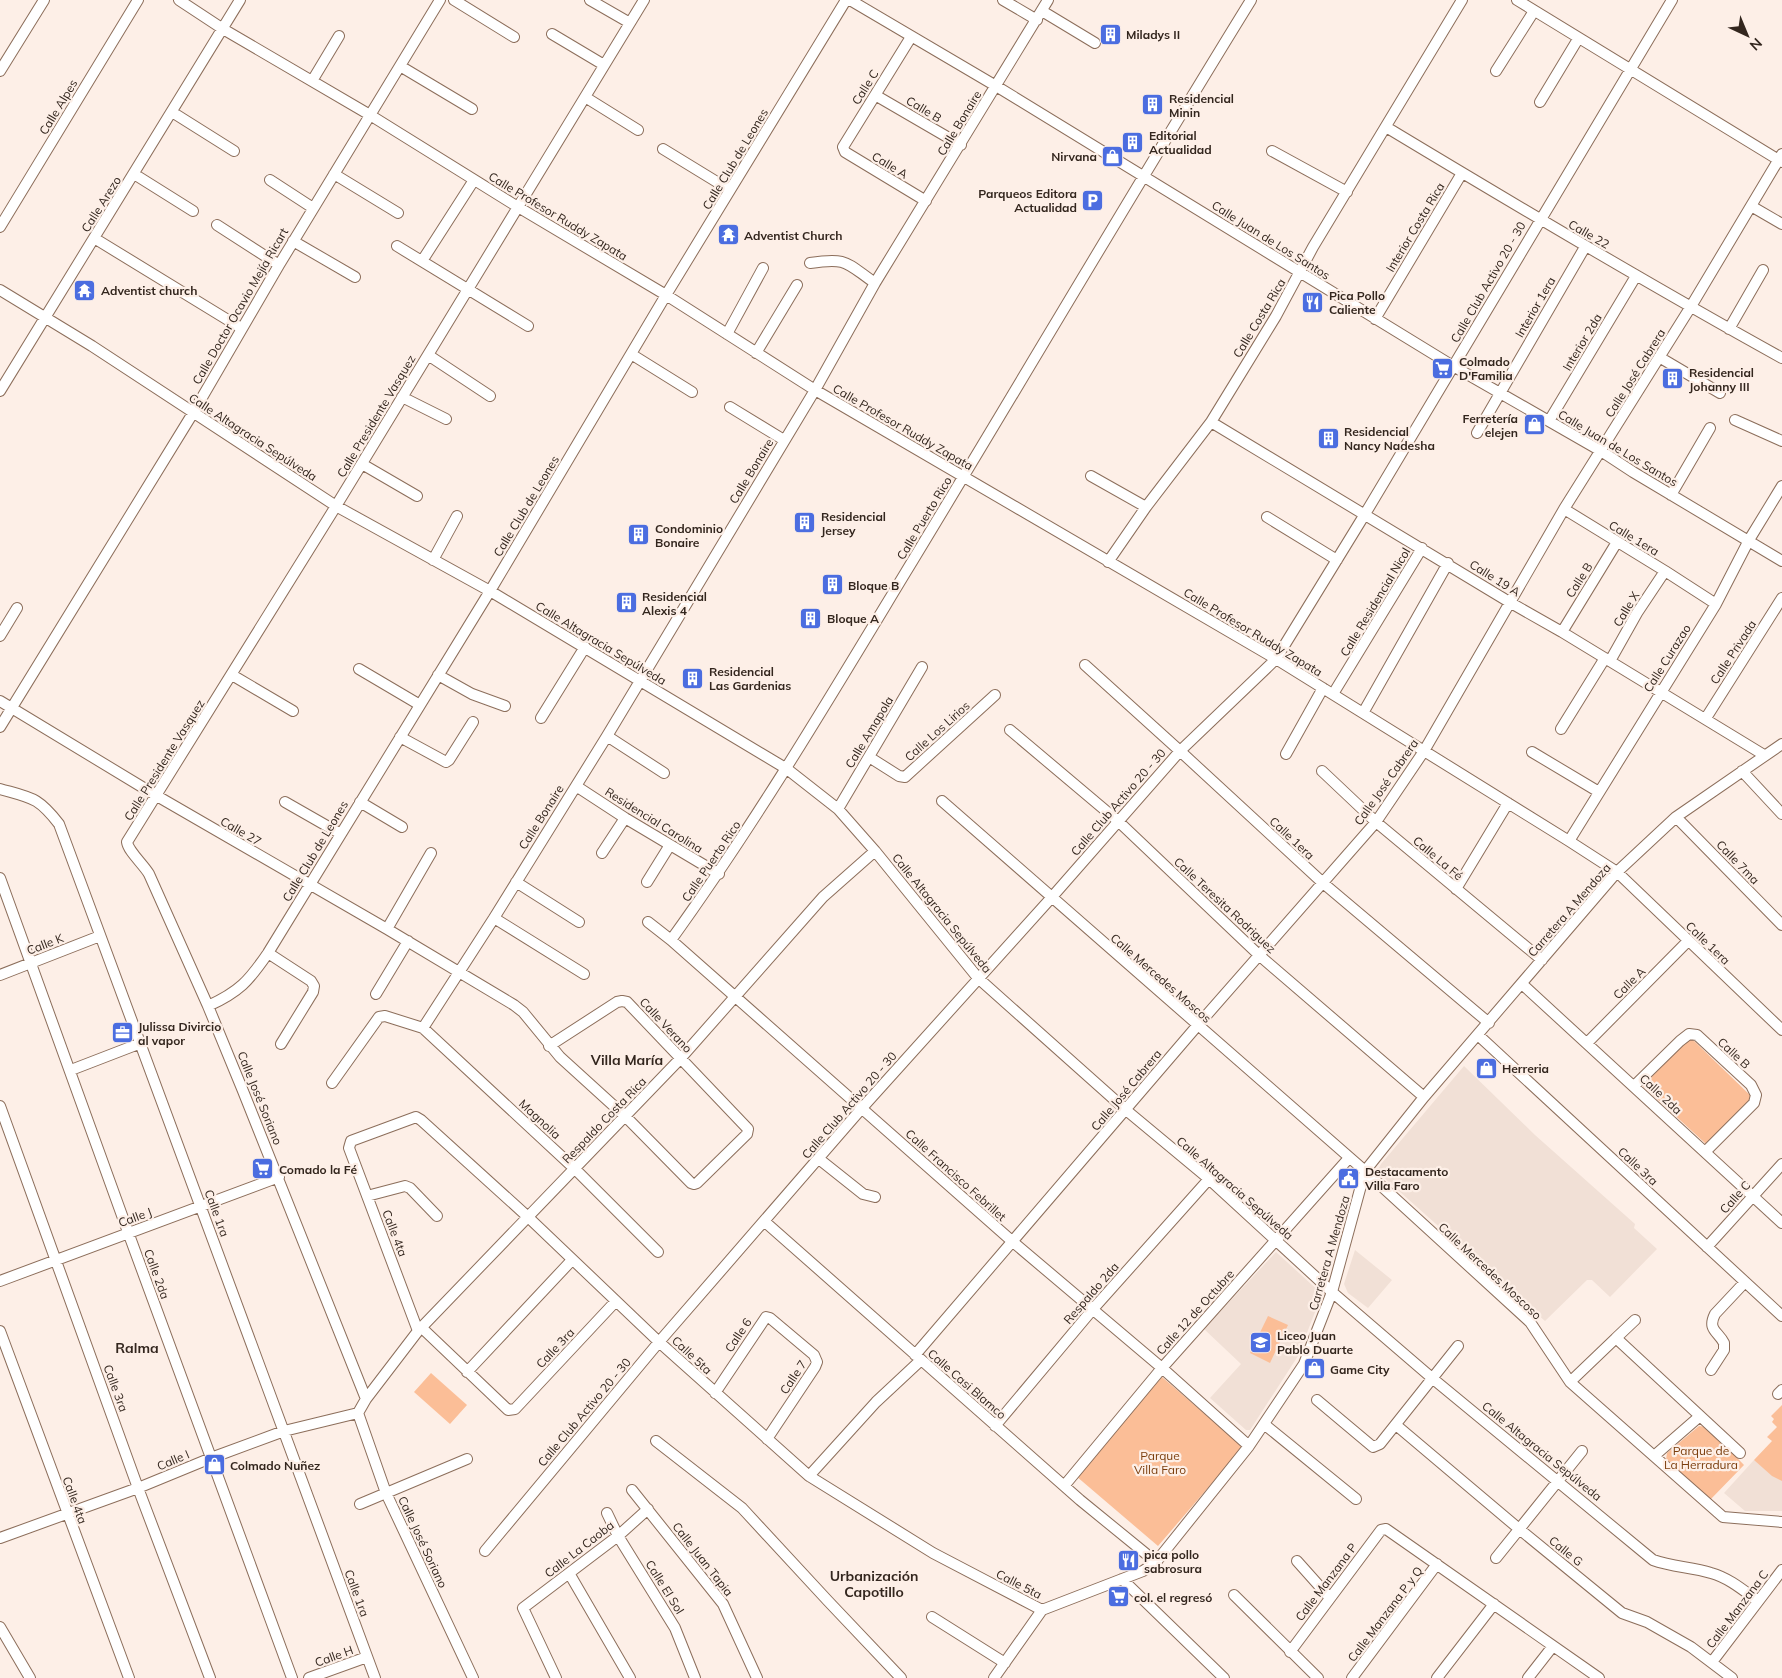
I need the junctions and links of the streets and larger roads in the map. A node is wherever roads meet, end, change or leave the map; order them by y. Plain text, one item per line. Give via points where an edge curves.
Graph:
1 (44, 0) edge
2 (138, 0) edge
3 (179, 0) edge
4 (240, 0) edge
5 (440, 0) edge
6 (454, 0) edge
7 (590, 0) edge
8 (644, 0) edge
9 (846, 0) edge
10 (850, 0) edge
11 (1003, 0) edge
12 (1048, 0) edge
13 (1251, 0) edge
14 (1462, 0) edge
15 (1517, 0) edge
16 (1672, 0) edge
17 (1534, 11) junction
18 (1039, 15) junction
19 (630, 23) junction
20 (223, 29) junction
21 (552, 34) dead end
22 (338, 36) dead end
23 (514, 37) dead end
24 (911, 37) junction
25 (1578, 39) junction
26 (1095, 43) dead end
27 (604, 65) junction
28 (400, 66) junction
29 (1632, 69) junction
30 (0, 71) edge
31 (1496, 71) dead end
32 (312, 81) junction
33 (996, 86) junction
34 (875, 95) junction
35 (585, 97) junction
36 (1540, 102) dead end
37 (472, 109) dead end
38 (172, 112) junction
39 (370, 115) junction
40 (1386, 127) junction
41 (638, 130) dead end
42 (960, 145) junction
43 (663, 149) dead end
44 (843, 150) joint
45 (234, 151) dead end
46 (1272, 151) dead end
47 (1781, 159) edge
48 (1462, 173) junction
49 (134, 174) junction
50 (334, 174) junction
51 (1142, 177) junction
52 (270, 180) dead end
53 (474, 180) junction
54 (730, 190) junction
55 (1347, 192) junction
56 (926, 201) junction
57 (1751, 206) junction
58 (518, 207) junction
59 (313, 208) junction
60 (193, 211) dead end
61 (398, 213) dead end
62 (1539, 220) junction
63 (1782, 224) edge
64 (217, 225) dead end
65 (0, 227) edge
66 (94, 238) junction
67 (293, 241) junction
68 (397, 246) dead end
69 (1585, 247) junction
70 (422, 261) junction
71 (810, 263) dead end
72 (279, 264) junction
73 (763, 268) dead end
74 (1763, 270) dead end
75 (1300, 273) junction
76 (1636, 276) junction
77 (355, 277) dead end
78 (875, 283) junction
79 (797, 285) dead end
80 (468, 289) junction
81 (0, 290) edge
82 (666, 295) junction
83 (1690, 308) junction
84 (46, 317) junction
85 (1375, 318) junction
86 (528, 326) dead end
87 (241, 328) junction
88 (1729, 329) junction
89 (727, 334) junction
90 (756, 352) junction
91 (631, 354) junction
92 (428, 356) junction
93 (1659, 357) junction
94 (1782, 358) edge
95 (1453, 366) junction
96 (815, 390) junction
97 (0, 391) edge
98 (692, 392) dead end
99 (1720, 392) dead end
100 (1500, 393) junction
101 (490, 396) dead end
102 (402, 397) junction
103 (730, 407) dead end
104 (193, 412) junction
105 (446, 419) dead end
106 (1735, 420) dead end
107 (1549, 421) junction
108 (1211, 422) junction
109 (1710, 428) dead end
110 (1477, 433) dead end
111 (784, 440) junction
112 (1782, 441) edge
113 (1601, 451) junction
114 (362, 464) junction
115 (1091, 476) dead end
116 (964, 477) junction
117 (1782, 486) edge
118 (1671, 495) junction
119 (417, 496) dead end
120 (336, 506) junction
121 (1146, 506) junction
122 (1564, 509) junction
123 (1365, 514) junction
124 (456, 516) dead end
125 (1267, 517) dead end
126 (1748, 540) junction
127 (1617, 542) junction
128 (1422, 548) junction
129 (432, 560) junction
130 (1337, 560) junction
131 (1782, 560) edge
132 (1108, 562) junction
133 (1448, 563) junction
134 (1665, 571) junction
135 (490, 591) junction
136 (1782, 598) edge
137 (1511, 602) junction
138 (1716, 604) junction
139 (17, 608) dead end
140 (1562, 632) junction
141 (0, 636) edge
142 (584, 647) junction
143 (1276, 659) junction
144 (1608, 660) junction
145 (1085, 666) dead end
146 (922, 667) dead end
147 (359, 669) dead end
148 (232, 675) junction
149 (438, 675) junction
150 (640, 680) junction
151 (1323, 688) junction
152 (1660, 693) junction
153 (1333, 694) junction
154 (995, 695) dead end
155 (0, 700) edge
156 (420, 705) junction
157 (505, 706) dead end
158 (12, 708) junction
159 (293, 711) dead end
160 (1363, 713) junction
161 (541, 718) dead end
162 (1706, 718) junction
163 (473, 722) dead end
164 (0, 728) edge
165 (1561, 729) dead end
166 (1010, 730) dead end
167 (607, 736) junction
168 (400, 737) junction
169 (1782, 744) edge
170 (1180, 751) junction
171 (1424, 751) junction
172 (1532, 752) dead end
173 (1286, 754) dead end
174 (1764, 755) junction
175 (868, 757) junction
176 (786, 769) junction
177 (1322, 771) dead end
178 (1742, 771) junction
179 (664, 772) dead end
180 (576, 786) junction
181 (0, 790) edge
182 (1599, 792) junction
183 (157, 796) junction
184 (942, 801) dead end
185 (285, 802) dead end
186 (360, 802) junction
187 (1508, 803) junction
188 (838, 809) junction
189 (1782, 814) edge
190 (1676, 817) junction
191 (625, 818) junction
192 (1118, 821) junction
193 (1376, 822) junction
194 (402, 827) dead end
195 (341, 834) junction
196 (1569, 841) junction
197 (127, 842) joint
198 (670, 845) junction
199 (875, 851) junction
200 (431, 853) dead end
201 (602, 853) dead end
202 (1617, 872) junction
203 (719, 874) junction
204 (0, 878) edge
205 (516, 882) junction
206 (647, 882) dead end
207 (1323, 883) junction
208 (310, 884) junction
209 (1456, 888) junction
210 (1052, 898) junction
211 (494, 918) junction
212 (579, 922) dead end
213 (648, 922) dead end
214 (1782, 925) edge
215 (387, 929) junction
216 (100, 936) junction
217 (671, 940) junction
218 (408, 942) junction
219 (1688, 942) junction
220 (268, 953) junction
221 (1260, 956) junction
222 (1542, 960) junction
223 (31, 963) junction
224 (459, 972) junction
225 (584, 974) dead end
226 (0, 975) edge
227 (978, 978) junction
228 (1522, 984) junction
229 (376, 994) dead end
230 (737, 997) junction
231 (208, 1006) junction
232 (1489, 1023) junction
233 (1197, 1026) junction
234 (423, 1028) junction
235 (1782, 1030) edge
236 (1478, 1035) junction
237 (141, 1043) junction
238 (1587, 1043) junction
239 (281, 1044) dead end
240 (549, 1046) junction
241 (680, 1059) junction
242 (71, 1070) junction
243 (332, 1083) dead end
244 (1634, 1086) junction
245 (1424, 1097) junction
246 (0, 1106) edge
247 (862, 1108) junction
248 (1126, 1110) junction
249 (626, 1117) junction
250 (349, 1144) joint
251 (1705, 1152) junction
252 (1348, 1158) junction
253 (819, 1159) junction
254 (1782, 1164) edge
255 (575, 1169) junction
256 (1365, 1172) junction
257 (278, 1177) junction
258 (1209, 1178) junction
259 (694, 1184) joint
260 (367, 1196) junction
261 (1753, 1196) junction
262 (875, 1197) dead end
263 (201, 1206) junction
264 (437, 1216) dead end
265 (528, 1217) junction
266 (764, 1221) junction
267 (1782, 1223) edge
268 (128, 1232) junction
269 (1276, 1240) junction
270 (1013, 1242) junction
271 (1707, 1247) junction
272 (658, 1252) dead end
273 (56, 1260) junction
274 (572, 1260) junction
275 (0, 1281) edge
276 (1745, 1282) junction
277 (1332, 1292) junction
278 (616, 1301) junction
279 (1093, 1309) junction
280 (1782, 1316) edge
281 (766, 1317) joint
282 (1635, 1320) dead end
283 (420, 1329) junction
284 (0, 1331) edge
285 (1616, 1338) junction
286 (659, 1342) junction
287 (1458, 1346) dead end
288 (918, 1358) junction
289 (1162, 1368) junction
290 (1711, 1370) dead end
291 (467, 1372) junction
292 (1432, 1378) junction
293 (1570, 1382) junction
294 (715, 1393) junction
295 (366, 1399) junction
296 (1317, 1400) dead end
297 (358, 1413) junction
298 (1700, 1416) junction
299 (1264, 1424) junction
300 (1396, 1425) junction
301 (995, 1426) junction
302 (284, 1431) junction
303 (767, 1439) junction
304 (656, 1441) dead end
305 (1249, 1446) junction
306 (1582, 1451) dead end
307 (1740, 1454) dead end
308 (1654, 1456) junction
309 (211, 1458) junction
310 (467, 1459) dead end
311 (809, 1476) junction
312 (1558, 1480) junction
313 (1064, 1486) junction
314 (138, 1488) junction
315 (632, 1490) dead end
316 (386, 1493) junction
317 (1356, 1499) dead end
318 (360, 1504) dead end
319 (648, 1509) junction
320 (607, 1513) dead end
321 (67, 1514) junction
322 (1782, 1522) edge
323 (1518, 1528) junction
324 (618, 1536) junction
325 (0, 1538) edge
326 (484, 1551) dead end
327 (1496, 1558) dead end
328 (1297, 1561) dead end
329 (1156, 1562) junction
330 (1437, 1564) junction
331 (1782, 1570) edge
332 (569, 1573) junction
333 (1122, 1580) junction
334 (1234, 1595) dead end
335 (1330, 1598) junction
336 (1758, 1601) junction
337 (1494, 1604) junction
338 (1042, 1610) junction
339 (932, 1617) dead end
340 (0, 1627) edge
341 (1553, 1646) junction
342 (1290, 1652) junction
343 (367, 1657) junction
344 (1005, 1662) junction
345 (1712, 1662) junction
346 (30, 1678) edge
347 (129, 1678) edge
348 (210, 1678) edge
349 (292, 1678) edge
350 (309, 1678) edge
351 (375, 1678) edge
352 (473, 1678) edge
353 (556, 1678) edge
354 (630, 1678) edge
355 (695, 1678) edge
356 (757, 1678) edge
357 (901, 1678) edge
358 (994, 1678) edge
359 (1224, 1678) edge
360 (1318, 1678) edge
361 (1352, 1678) edge
362 (1437, 1678) edge
363 (1528, 1678) edge
364 (1599, 1678) edge
365 (1732, 1678) edge

1 - 30 street
2 - 65 street, Calle Alpes
3 - 20 street, Calle Profesor Ruddy Zapata
4 - 20 street, Calle Arezo
5 - 28 street, Calle Doctor Ocavio Mejía Ricart
6 - 23 street
7 - 19 street
8 - 19 street, Calle Presidente Vasquez
9 - 54 street, Calle Club de Leones
10 - 24 street, Calle Juan de Los Santos
11 - 18 street
12 - 18 street, Calle Bonaire
13 - 51 street, Calle Puerto Rico
14 - 40 street, Calle Costa Rica
15 - 17 street
16 - 29 street, Calle Club Activo 20 - 30
17 - 25 street
17 - 31 street
18 - 26 street
18 - 33 street, Calle Bonaire
19 - 27 street, Calle Presidente Vasquez
20 - 32 street, Calle Profesor Ruddy Zapata
20 - 38 street, Calle Arezo
21 - 27 street
22 - 32 street
24 - 33 street, Calle Juan de Los Santos
24 - 34 street, Calle C
25 - 29 street
25 - 36 street
27 - 35 street, Calle Presidente Vasquez
28 - 37 street
28 - 39 street, Calle Doctor Ocavio Mejía Ricart
29 - 47 street
29 - 62 street, Calle Club Activo 20 - 30
32 - 39 street, Calle Profesor Ruddy Zapata
33 - 42 street, Calle Bonaire
33 - 51 street, Calle Juan de Los Santos
34 - 42 street, Calle B
34 - 44 street, Calle C
35 - 41 street
35 - 58 street, Calle Presidente Vasquez
38 - 45 street
38 - 49 street, Calle Arezo
39 - 50 street, Calle Doctor Ocavio Mejía Ricart
39 - 53 street, Calle Profesor Ruddy Zapata
40 - 48 street, Calle 22
40 - 55 street, Calle Costa Rica
42 - 56 street, Calle Bonaire
43 - 54 street
44 - 56 street, Calle A
46 - 55 street
47 - 57 street, Calle José Cabrera
48 - 62 street, Calle 22
48 - 85 street, Interior Costa Rica
49 - 60 street
49 - 66 street, Calle Arezo
50 - 59 street, Calle Doctor Ocavio Mejía Ricart
50 - 61 street
51 - 75 street, Calle Juan de Los Santos
51 - 116 street, Calle Puerto Rico
52 - 59 street
53 - 58 street, Calle Profesor Ruddy Zapata
53 - 70 street
54 - 82 street, Calle Club de Leones
55 - 75 street, Calle Costa Rica
56 - 78 street, Calle Bonaire
57 - 63 street
57 - 83 street, Calle José Cabrera
58 - 80 street, Calle Presidente Vasquez
58 - 82 street, Calle Profesor Ruddy Zapata
59 - 67 street, Calle Doctor Ocavio Mejía Ricart
62 - 69 street, Calle 22
62 - 95 street, Calle Club Activo 20 - 30
64 - 72 street
66 - 84 street, Calle Arezo
66 - 87 street
67 - 72 street, Calle Doctor Ocavio Mejía Ricart
67 - 77 street
68 - 70 street
69 - 76 street, Calle 22
69 - 100 street, Interior 1era
70 - 80 street
71 - 78 street via 841,261
72 - 87 street, Calle Doctor Ocavio Mejía Ricart
73 - 89 street
74 - 88 street
75 - 85 street, Calle Juan de Los Santos
75 - 108 street, Calle Costa Rica
76 - 83 street, Calle 22
76 - 107 street, Interior 2da
78 - 96 street, Calle Bonaire
79 - 90 street
80 - 86 street
80 - 92 street, Calle Presidente Vasquez
81 - 84 street, Calle Altagracia Sepúlveda
82 - 89 street, Calle Profesor Ruddy Zapata
82 - 91 street, Calle Club de Leones
83 - 88 street, Calle 22
83 - 93 street, Calle José Cabrera
84 - 97 street, Calle Arezo
84 - 104 street, Calle Altagracia Sepúlveda
85 - 95 street, Calle Juan de Los Santos
87 - 104 street, Calle Doctor Ocavio Mejía Ricart
88 - 94 street, Calle 22
89 - 90 street, Calle Profesor Ruddy Zapata
90 - 96 street, Calle Profesor Ruddy Zapata
91 - 98 street
91 - 135 street, Calle Club de Leones
92 - 101 street
92 - 102 street, Calle Presidente Vasquez
93 - 99 street
93 - 113 street, Calle José Cabrera
95 - 100 street, Calle Juan de Los Santos
95 - 123 street, Calle Club Activo 20 - 30
96 - 111 street, Calle Bonaire
96 - 116 street, Calle Profesor Ruddy Zapata
100 - 107 street, Calle Juan de Los Santos
100 - 110 street, Interior 1era
102 - 105 street
102 - 114 street, Calle Presidente Vasquez
103 - 111 street
104 - 120 street, Calle Altagracia Sepúlveda
104 - 158 street, Calle Doctor Ocavio Mejía Ricart
106 - 112 street
107 - 113 street, Calle Juan de Los Santos
108 - 121 street, Calle Costa Rica
108 - 123 street, Calle 19 A
109 - 118 street
111 - 150 street, Calle Bonaire
113 - 118 street, Calle Juan de Los Santos
113 - 122 street, Calle José Cabrera
114 - 119 street
114 - 120 street, Calle Presidente Vasquez
115 - 121 street
116 - 132 street, Calle Profesor Ruddy Zapata
116 - 176 street, Calle Puerto Rico
117 - 126 street, Calle Curazao
118 - 126 street, Calle Juan de Los Santos
120 - 129 street, Calle Altagracia Sepúlveda
120 - 148 street, Calle Presidente Vasquez
121 - 132 street, Calle Costa Rica
122 - 127 street, Calle 1era
122 - 137 street, Calle José Cabrera
123 - 128 street, Calle 19 A
123 - 130 street, Calle Club Activo 20 - 30
124 - 129 street
125 - 130 street
126 - 131 street, Calle Juan de Los Santos
126 - 138 street, Calle Curazao
127 - 134 street, Calle 1era
127 - 140 street, Calle B
128 - 133 street, Calle 19 A
128 - 153 street, Calle Residencial Nicol
129 - 135 street, Calle Altagracia Sepúlveda
130 - 143 street, Calle Club Activo 20 - 30
132 - 143 street, Calle Profesor Ruddy Zapata
133 - 137 street, Calle 19 A
133 - 160 street
134 - 138 street, Calle 1era
134 - 144 street, Calle X
135 - 142 street, Calle Altagracia Sepúlveda
135 - 149 street, Calle Club de Leones
136 - 162 street, Calle Privada
137 - 140 street, Calle 19 A
137 - 171 street, Calle José Cabrera
138 - 152 street, Calle Curazao
139 - 141 street
140 - 144 street, Calle 19 A
142 - 150 street, Calle Altagracia Sepúlveda
142 - 161 street
143 - 151 street, Calle Profesor Ruddy Zapata
143 - 170 street, Calle Club Activo 20 - 30
144 - 152 street, Calle 19 A
144 - 165 street, Calle X
145 - 170 street, Calle 1era
146 - 175 street, Calle Amapola
147 - 156 street
148 - 159 street
148 - 183 street, Calle Presidente Vasquez
149 - 156 street, Calle Club de Leones
149 - 157 street via 472,694
150 - 167 street, Calle Bonaire
150 - 176 street, Calle Altagracia Sepúlveda
151 - 153 street, Calle Profesor Ruddy Zapata
151 - 173 street
152 - 162 street, Calle 19 A
152 - 182 street, Calle Curazao
153 - 160 street, Calle Profesor Ruddy Zapata
154 - 175 street, Calle Los Lirios via 905,777
155 - 158 street, Calle 27
156 - 168 street, Calle Club de Leones
158 - 164 street, Calle Doctor Ocavio Mejía Ricart
158 - 183 street, Calle 27
160 - 171 street, Calle Profesor Ruddy Zapata
162 - 174 street, Calle 19 A
163 - 168 street via 446,762
166 - 192 street, Calle Teresita Rodriguez
167 - 179 street
167 - 180 street, Calle Bonaire
168 - 186 street, Calle Club de Leones
169 - 174 street, Carretera A Mendoza
170 - 192 street, Calle Club Activo 20 - 30
170 - 207 street, Calle 1era
171 - 187 street, Calle Profesor Ruddy Zapata
171 - 193 street, Calle José Cabrera
172 - 182 street
174 - 178 street, Carretera A Mendoza
175 - 188 street, Calle Amapola
176 - 188 street, Calle Altagracia Sepúlveda
176 - 203 street, Calle Puerto Rico
177 - 193 street, Calle La Fé
178 - 189 street
178 - 190 street, Carretera A Mendoza
180 - 191 street, Residencial Carolina
180 - 205 street, Calle Bonaire
181 - 216 street, Calle 1ra via 33,798 46,807 59,824
182 - 196 street, Calle Curazao
183 - 197 street, Calle Presidente Vasquez
183 - 208 street, Calle 27
184 - 210 street, Calle Mercedes Moscos
185 - 195 street
186 - 194 street
186 - 195 street, Calle Club de Leones
187 - 196 street, Calle Profesor Ruddy Zapata
187 - 209 street
188 - 199 street, Calle Altagracia Sepúlveda
190 - 202 street, Carretera A Mendoza
190 - 214 street, Calle 7ma
191 - 198 street, Residencial Carolina
191 - 201 street
192 - 210 street, Calle Club Activo 20 - 30
192 - 221 street, Calle Teresita Rodriguez
193 - 207 street, Calle José Cabrera
193 - 209 street, Calle La Fé
195 - 208 street, Calle Club de Leones
196 - 202 street, Calle Profesor Ruddy Zapata
197 - 231 street, Calle José Soriano via 149,874
198 - 203 street, Residencial Carolina
198 - 206 street
199 - 227 street, Calle Altagracia Sepúlveda
199 - 230 street, Respaldo Costa Rica via 823,897
200 - 215 street
202 - 219 street, Calle 1era
202 - 222 street, Carretera A Mendoza
203 - 217 street, Calle Puerto Rico
204 - 223 street, Calle 2da
205 - 211 street, Calle Bonaire
205 - 212 street
207 - 221 street, Calle José Cabrera
207 - 232 street, Calle 1era
208 - 215 street, Calle 27
208 - 220 street, Calle Club de Leones
209 - 222 street, Calle La Fé
210 - 227 street, Calle Club Activo 20 - 30
210 - 233 street, Calle Mercedes Moscos
211 - 224 street, Calle Bonaire
211 - 225 street
213 - 217 street, Calle Francisco Febrillet
215 - 218 street, Calle 27
216 - 223 street, Calle K
216 - 237 street, Calle 1ra
217 - 230 street, Calle Francisco Febrillet
218 - 224 street, Calle 27
218 - 229 street
219 - 235 street, Calle 1era
219 - 238 street, Calle A
220 - 231 street, Calle Club de Leones via 239,990
220 - 239 street via 314,986
221 - 233 street, Calle José Cabrera
221 - 245 street, Calle Teresita Rodriguez
222 - 228 street, Carretera A Mendoza
223 - 226 street, Calle K
223 - 242 street, Calle 2da
224 - 234 street, Calle Bonaire
224 - 240 street, Calle 27 via 514,1005
227 - 247 street, Calle Club Activo 20 - 30
227 - 248 street, Calle Altagracia Sepúlveda
228 - 232 street, Carretera A Mendoza
228 - 238 street, Calle 2da
230 - 241 street, Respaldo Costa Rica
230 - 247 street, Calle Francisco Febrillet
231 - 257 street, Calle José Soriano
232 - 236 street, Carretera A Mendoza
233 - 248 street, Calle José Cabrera
233 - 252 street, Calle Mercedes Moscos
234 - 243 street via 379,1017
234 - 255 street, Magnolia
236 - 245 street, Carretera A Mendoza
236 - 271 street, Calle 3ra
237 - 242 street
237 - 263 street, Calle 1ra
238 - 244 street, Calle 2da
240 - 241 street, Calle Verano via 622,1001 628,1002
240 - 249 street, Calle 27
241 - 249 street, Respaldo Costa Rica
241 - 259 street, Calle Verano via 748,1132
242 - 268 street, Calle 2da
244 - 251 street, Calle 2da
244 - 251 street, Calle B via 1689,1034 1697,1035 1751,1085 1756,1095 1754,1103
245 - 256 street, Carretera A Mendoza
246 - 273 street, Calle 3ra
247 - 253 street, Calle Club Activo 20 - 30
247 - 270 street, Calle Francisco Febrillet
248 - 258 street, Calle Altagracia Sepúlveda
248 - 270 street, Calle José Cabrera
249 - 255 street, Respaldo Costa Rica
249 - 259 street, Calle 27
250 - 260 street, Calle 4ta
250 - 265 street, Calle 5ta via 416,1117
251 - 261 street, Calle 2da
252 - 256 street, Calle Mercedes Moscos
252 - 269 street, Calle 12 de Octubre
253 - 262 street via 863,1194
253 - 266 street, Calle Club Activo 20 - 30
254 - 261 street, Calle C
255 - 265 street, Respaldo Costa Rica
255 - 272 street, Magnolia
256 - 277 street, Carretera A Mendoza
256 - 293 street, Calle Mercedes Moscoso via 1530,1322
257 - 263 street, Calle J
257 - 295 street, Calle José Soriano
258 - 269 street, Calle Altagracia Sepúlveda
258 - 279 street, Respaldo 2da
260 - 264 street via 405,1186
260 - 283 street, Calle 4ta
261 - 267 street, Calle 2da
261 - 271 street, Calle C
263 - 268 street, Calle J
263 - 302 street, Calle 1ra
265 - 274 street, Calle 5ta
265 - 283 street, Respaldo Costa Rica
266 - 286 street, Calle Club Activo 20 - 30
266 - 288 street, Calle Casi Blamco
268 - 273 street, Calle J
268 - 309 street, Calle 2da
269 - 277 street, Calle Altagracia Sepúlveda
269 - 289 street, Calle 12 de Octubre
270 - 279 street, Calle Francisco Febrillet
270 - 288 street, Calle José Cabrera
271 - 276 street, Calle 3ra
273 - 275 street, Calle J
273 - 314 street, Calle 3ra
274 - 278 street, Calle 5ta
274 - 291 street
276 - 280 street, Calle 3ra
276 - 290 street via 1711,1321 1724,1344 1724,1350
277 - 292 street, Calle Altagracia Sepúlveda
277 - 299 street, Carretera A Mendoza via 1304,1364
278 - 286 street, Calle 5ta
278 - 291 street, Calle 3ra via 512,1411
279 - 289 street, Calle Francisco Febrillet
279 - 301 street, Respaldo 2da
281 - 294 street, Calle 6
281 - 303 street, Calle 7 via 814,1355 817,1362
282 - 285 street
283 - 291 street
283 - 295 street, Respaldo Costa Rica
284 - 321 street, Calle 4ta
285 - 293 street
285 - 298 street
286 - 294 street, Calle 5ta
286 - 326 street, Calle Club Activo 20 - 30
287 - 292 street
288 - 301 street, Calle Casi Blamco
288 - 311 street, Calle José Cabrera
289 - 305 street, Calle Francisco Febrillet
289 - 313 street, Calle 12 de Octubre
292 - 300 street
292 - 312 street, Calle Altagracia Sepúlveda
293 - 308 street, Calle Mercedes Moscoso
294 - 303 street, Calle 5ta
295 - 297 street, Respaldo Costa Rica
296 - 300 street via 1373,1447 1380,1444
297 - 302 street, Calle I
297 - 316 street, Calle José Soriano
298 - 307 street
298 - 308 street
299 - 305 street, Carretera A Mendoza
299 - 317 street
300 - 323 street, Calle G
301 - 313 street, Calle Casi Blamco
302 - 309 street, Calle I
302 - 343 street, Calle 1ra
303 - 311 street, Calle 5ta
304 - 357 street via 742,1508
305 - 329 street, Carretera A Mendoza
306 - 312 street
308 - 322 street, Calle Mercedes Moscoso via 1723,1517
309 - 314 street, Calle I
309 - 349 street, Calle 2da
310 - 316 street
311 - 338 street, Calle 5ta via 933,1553
312 - 323 street
312 - 336 street, Calle Altagracia Sepúlveda via 1653,1560 1729,1580
313 - 329 street, Calle Casi Blamco
314 - 321 street, Calle I
314 - 348 street, Calle 3ra
315 - 319 street, Calle Juan Tapia
316 - 318 street
316 - 352 street, Calle José Soriano
319 - 324 street, Calle La Caoba
319 - 356 street, Calle Juan Tapia via 723,1604
320 - 324 street, Calle El Sol
321 - 325 street, Calle I
321 - 347 street, Calle 4ta
323 - 327 street
323 - 345 street, Calle G via 1622,1613 1647,1622
324 - 332 street, Calle La Caoba
324 - 355 street, Calle El Sol via 675,1628
328 - 335 street
329 - 333 street, Carretera A Mendoza
330 - 335 street, Calle Manzana P via 1384,1529
330 - 337 street
330 - 361 street, Calle Manzana P y Q
331 - 336 street, Calle Manzana C
332 - 353 street, Calle La Caoba via 522,1608
332 - 354 street
333 - 338 street, Carretera A Mendoza
333 - 359 street
334 - 342 street
335 - 342 street, Calle Manzana P
336 - 345 street, Calle Manzana C
337 - 341 street
337 - 362 street
338 - 344 street
339 - 344 street
340 - 346 street
341 - 363 street
341 - 364 street
342 - 360 street
343 - 350 street, Calle H
343 - 351 street, Calle 1ra
344 - 358 street
345 - 365 street, Calle G

